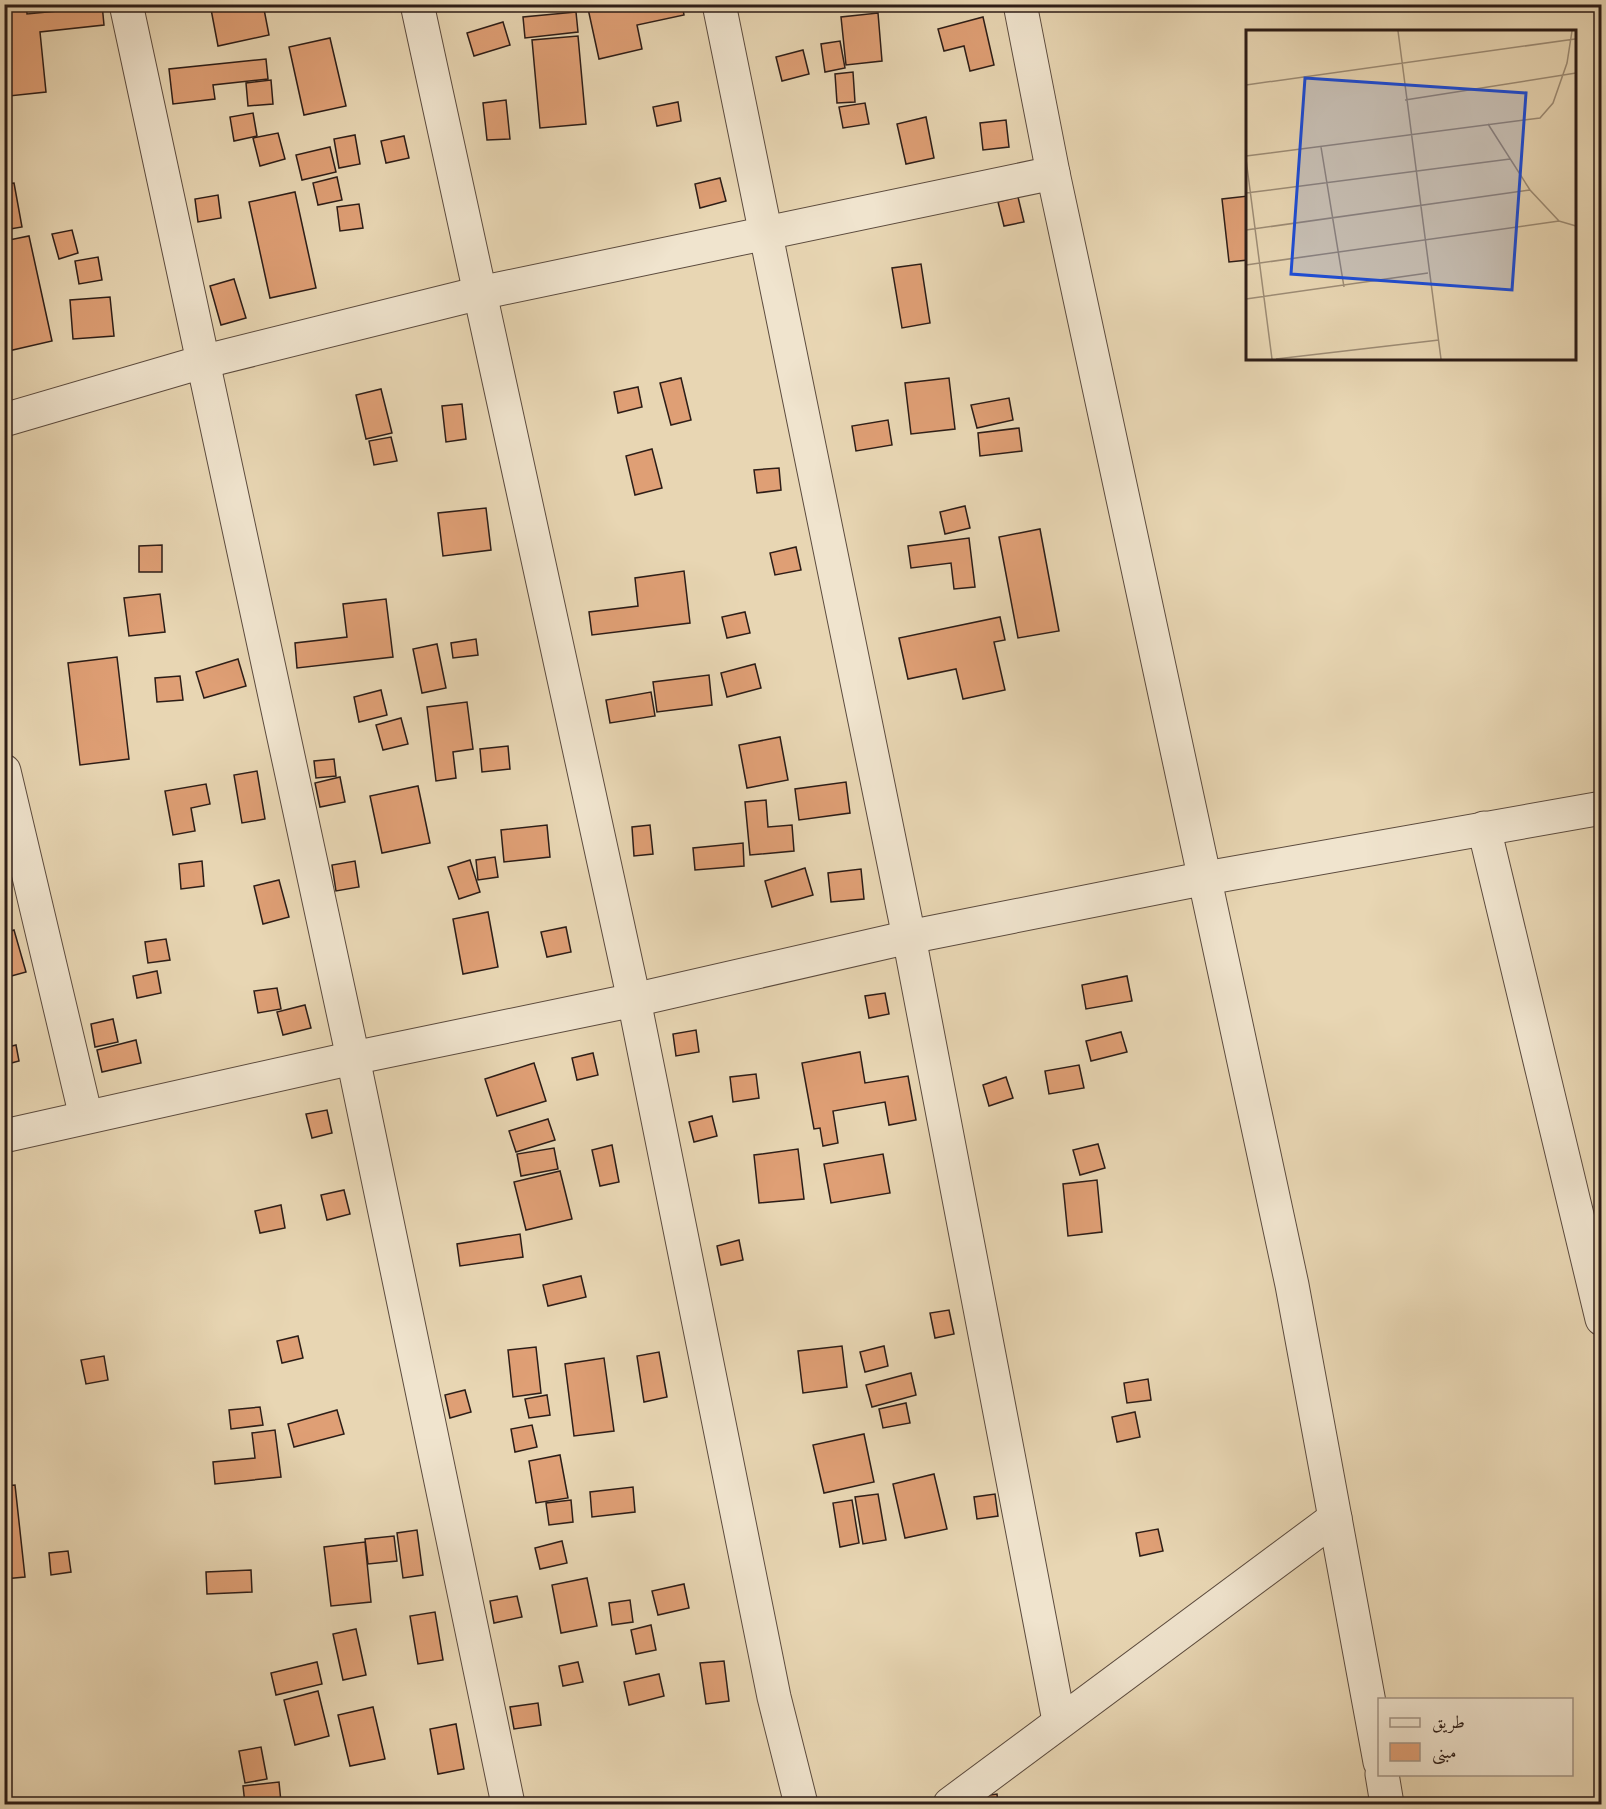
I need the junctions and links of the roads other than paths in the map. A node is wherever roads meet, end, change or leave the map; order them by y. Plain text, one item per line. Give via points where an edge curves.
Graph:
1 (126, 4) edge
2 (417, 4) edge
3 (719, 4) edge
4 (1020, 4) edge
5 (1053, 173) junction
6 (768, 234) junction
7 (480, 293) junction
8 (202, 362) junction
9 (4, 420) edge
10 (4, 771) edge
11 (1602, 808) edge
12 (1484, 828) junction
13 (1206, 878) junction
14 (909, 937) junction
15 (634, 1000) junction
16 (353, 1058) junction
17 (86, 1117) junction
18 (4, 1136) edge
19 (1602, 1319) edge
20 (1335, 1518) junction
21 (1059, 1721) junction
22 (1378, 1751) edge
23 (1382, 1776) edge
24 (508, 1804) edge
25 (801, 1804) edge
26 (950, 1804) edge
27 (1387, 1804) edge

1 - 8 street
2 - 7 street
3 - 6 street
4 - 5 street
5 - 6 street
5 - 13 street
6 - 7 street
6 - 14 street
7 - 8 street
7 - 15 street
8 - 9 street
8 - 16 street
10 - 17 street
11 - 12 street
12 - 13 street
12 - 19 street
13 - 14 street
13 - 20 street via 1292,1285
14 - 15 street
14 - 21 street
15 - 16 street
15 - 25 street via 774,1697
16 - 17 street
16 - 24 street
17 - 18 street
20 - 21 street
20 - 22 street
21 - 26 street
23 - 27 street

